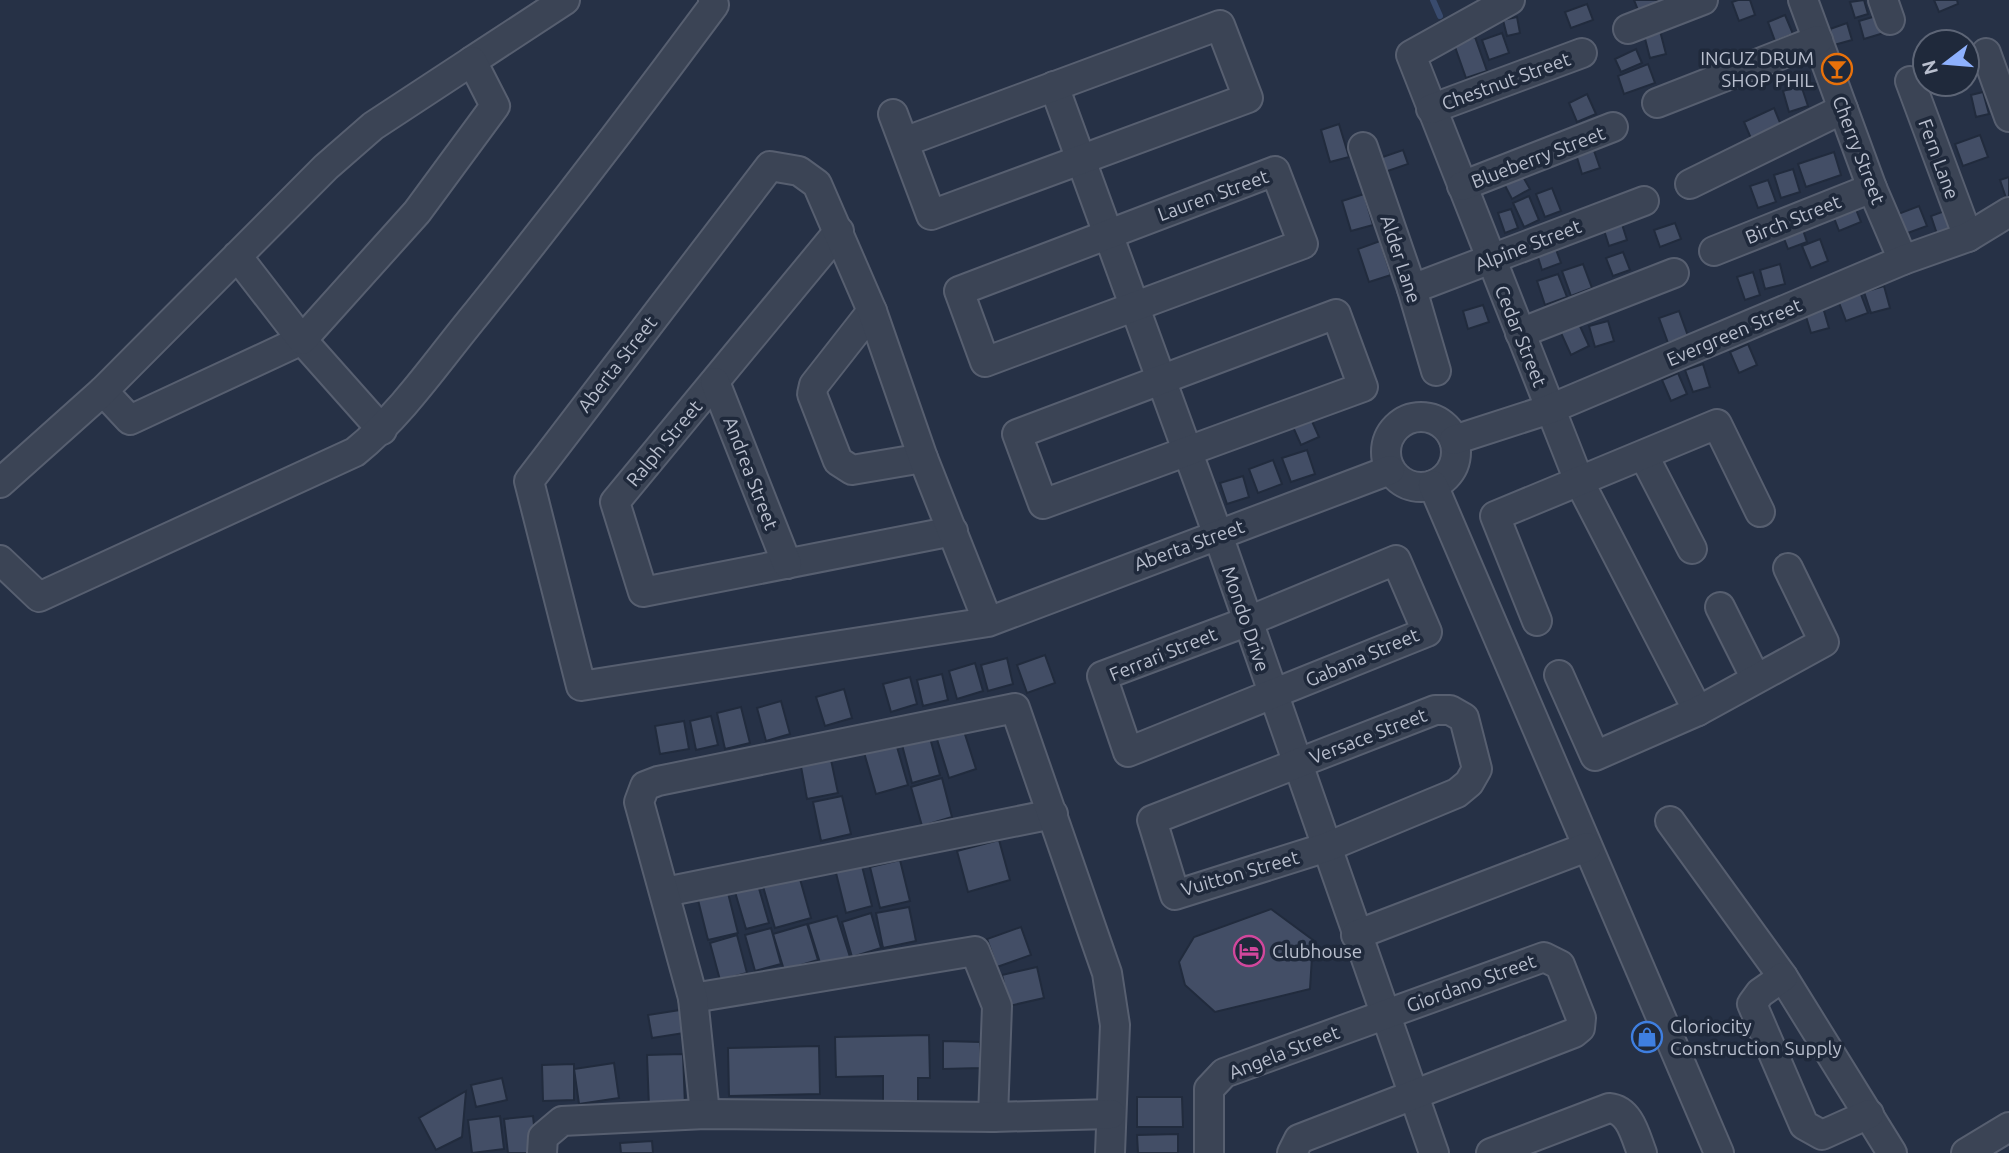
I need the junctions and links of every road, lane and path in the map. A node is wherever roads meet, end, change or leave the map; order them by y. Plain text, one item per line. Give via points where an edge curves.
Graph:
1 (565, 0) edge
2 (713, 0) edge
3 (1510, 0) edge
4 (1703, 0) edge
5 (1803, 0) edge
6 (1628, 29) dead end
7 (1818, 40) junction
8 (1582, 53) dead end
9 (1986, 53) dead end
10 (472, 61) junction
11 (1910, 80) dead end
12 (1054, 86) junction
13 (1657, 103) dead end
14 (1431, 109) junction
15 (1843, 109) junction
16 (893, 114) dead end
17 (2009, 117) edge
18 (1613, 127) dead end
19 (904, 142) junction
20 (1363, 147) dead end
21 (1080, 160) junction
22 (1690, 184) dead end
23 (1462, 186) junction
24 (1872, 188) junction
25 (1644, 201) dead end
26 (2009, 212) edge
27 (839, 231) junction
28 (1108, 234) junction
29 (1968, 236) junction
30 (1714, 251) dead end
31 (237, 256) junction
32 (1491, 259) junction
33 (1903, 260) junction
34 (1674, 273) dead end
35 (1412, 289) junction
36 (1134, 306) junction
37 (872, 311) junction
38 (1520, 333) junction
39 (302, 340) junction
40 (1436, 371) dead end
41 (1161, 380) junction
42 (715, 382) junction
43 (103, 391) junction
44 (1550, 409) junction
45 (382, 430) junction
46 (1454, 440) junction
47 (1188, 451) junction
48 (1644, 456) junction
49 (923, 458) junction
50 (1390, 470) junction
51 (1579, 481) junction
52 (0, 483) edge
53 (1433, 485) junction
54 (1760, 512) dead end
55 (953, 531) junction
56 (1218, 535) junction
57 (1692, 549) dead end
58 (0, 559) edge
59 (787, 564) junction
60 (1788, 568) dead end
61 (1720, 607) dead end
62 (1537, 621) dead end
63 (988, 622) junction
64 (1246, 622) junction
65 (1559, 675) dead end
66 (1755, 677) junction
67 (1273, 694) junction
68 (1698, 711) junction
69 (1297, 762) junction
70 (1053, 814) junction
71 (1670, 821) dead end
72 (1327, 847) junction
73 (1587, 847) junction
74 (666, 892) junction
75 (1356, 935) junction
76 (1783, 977) junction
77 (693, 998) junction
78 (1384, 1015) junction
79 (1412, 1095) junction
80 (705, 1114) junction
81 (1111, 1114) junction
82 (1869, 1114) junction
83 (993, 1117) junction
84 (2009, 1127) edge
85 (1980, 1150) edge
86 (542, 1153) edge
87 (1110, 1153) edge
88 (1209, 1153) edge
89 (1292, 1153) edge
90 (1434, 1153) edge
91 (1491, 1153) edge
92 (1642, 1153) edge
93 (1719, 1153) edge
94 (1892, 1153) edge

1 - 10 street
2 - 45 street via 714,5 659,79
3 - 14 street, Cedar Street via 1410,55
4 - 6 street
5 - 7 street, Cherry Street
7 - 13 street
7 - 15 street, Cherry Street
8 - 14 street, Chestnut Street
9 - 17 street
10 - 31 street via 373,126
10 - 39 street via 495,106 417,212
11 - 29 street, Fern Lane
12 - 19 street
12 - 21 street, Mondo Drive
12 - 21 street via 1220,25 1248,98
14 - 23 street, Cedar Street
15 - 22 street
15 - 24 street, Cherry Street
16 - 19 street
18 - 23 street, Blueberry Street
19 - 21 street via 930,215
20 - 35 street, Alder Lane
21 - 28 street, Mondo Drive
23 - 32 street, Cedar Street
24 - 30 street, Birch Street
24 - 33 street, Cherry Street
25 - 32 street, Alpine Street
26 - 29 street, Evergreen Street
27 - 37 street, Aberta Street
27 - 42 street, Ralph Street
27 - 63 street, Aberta Street via 817,184 799,171 770,166 529,481 581,686
28 - 36 street, Mondo Drive
28 - 36 street via 958,291 985,362
28 - 36 street, Lauren Street via 1275,171 1303,244
29 - 33 street, Evergreen Street
31 - 39 street
31 - 43 street
32 - 35 street, Alpine Street
32 - 38 street, Cedar Street
33 - 44 street, Evergreen Street
34 - 38 street
35 - 40 street, Alder Lane
36 - 41 street, Mondo Drive
37 - 49 street, Aberta Street
37 - 49 street via 818,376 812,394 838,461 845,467 852,470
38 - 44 street, Cedar Street
39 - 43 street via 130,420
39 - 45 street
41 - 47 street, Mondo Drive
41 - 47 street via 1017,434 1043,504
41 - 47 street via 1336,314 1363,387
42 - 59 street, Andrea Street
42 - 59 street, Ralph Street via 615,502 643,592
43 - 52 street
44 - 46 street, Evergreen Street
44 - 51 street, Cedar Street
45 - 58 street via 355,452 38,597
46 - 50 street via 1449,429 1429,417 1406,419 1389,435 1386,458
46 - 53 street via 1455,462
47 - 56 street, Mondo Drive
48 - 51 street
48 - 54 street via 1717,424
48 - 57 street
49 - 55 street, Aberta Street
50 - 53 street via 1413,486
50 - 56 street, Aberta Street
51 - 62 street via 1495,516
51 - 68 street, Cedar Street
53 - 73 street
55 - 59 street, Ralph Street
55 - 63 street, Aberta Street
56 - 63 street, Aberta Street
56 - 64 street, Mondo Drive
60 - 66 street via 1824,642
61 - 66 street
64 - 67 street, Mondo Drive
64 - 67 street, Ferrari Street via 1102,676 1128,752
64 - 67 street, Gabana Street via 1396,560 1427,632
65 - 68 street via 1595,756
66 - 68 street
67 - 69 street, Mondo Drive
69 - 72 street, Mondo Drive
69 - 72 street, Vuitton Street via 1152,820 1175,895
69 - 72 street, Versace Street via 1434,710 1450,709 1464,718 1477,769 1469,783 1457,793
70 - 74 street
70 - 74 street via 1015,708 1002,710 645,786 639,802
70 - 81 street via 1107,973 1115,1025
71 - 76 street
72 - 75 street, Mondo Drive
73 - 75 street
73 - 93 street
74 - 77 street
75 - 78 street, Mondo Drive
76 - 82 street
76 - 82 street via 1752,1004 1804,1125 1822,1135
77 - 80 street
77 - 83 street via 975,951 997,1006
78 - 79 street, Mondo Drive
78 - 79 street, Giordano Street via 1544,957 1560,965 1581,1018 1574,1033
78 - 88 street, Angela Street via 1224,1073 1209,1089
79 - 89 street, Giordano Street via 1299,1139
79 - 90 street, Mondo Drive
80 - 83 street
80 - 86 street via 562,1121 543,1137
81 - 83 street
81 - 87 street
82 - 94 street
84 - 85 street
91 - 92 street via 1609,1108 1626,1115

